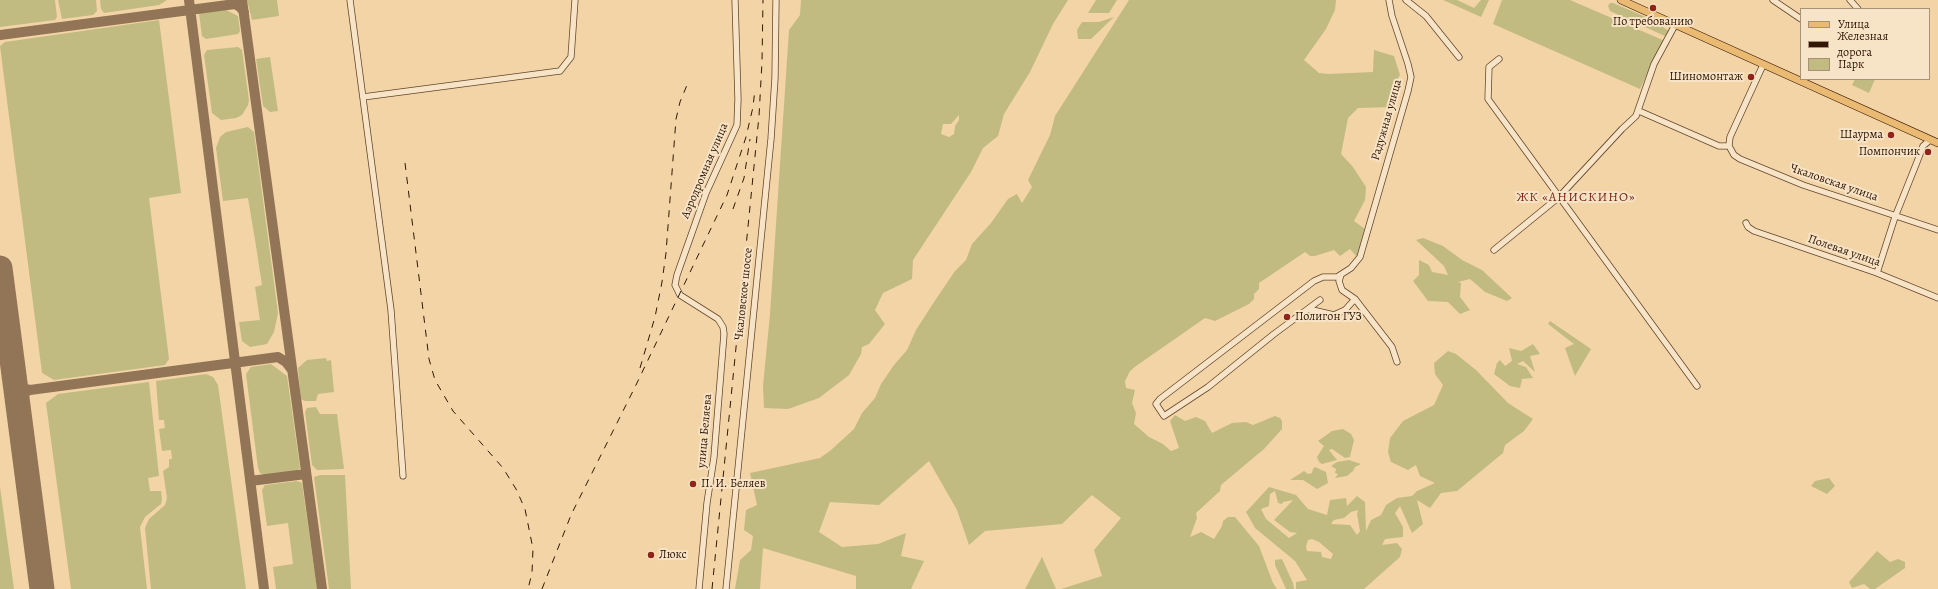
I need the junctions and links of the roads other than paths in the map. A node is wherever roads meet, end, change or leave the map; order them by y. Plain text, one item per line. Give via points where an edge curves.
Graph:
1 (350, 0) edge
2 (575, 0) edge
3 (735, 0) edge
4 (776, 0) edge
5 (1390, 0) edge
6 (1406, 0) edge
7 (1620, 0) edge
8 (1773, 0) edge
9 (1850, 0) edge
10 (1857, 8) edge
11 (1800, 18) edge
12 (1675, 25) junction
13 (1459, 57) dead end
14 (1499, 59) dead end
15 (1763, 65) junction
16 (363, 97) junction
17 (1638, 111) junction
18 (1930, 140) junction
19 (1938, 143) edge
20 (1729, 146) junction
21 (1559, 196) junction
22 (1895, 216) junction
23 (1746, 222) dead end
24 (1938, 230) edge
25 (1494, 250) dead end
26 (1877, 273) junction
27 (1341, 275) junction
28 (1938, 298) edge
29 (1355, 299) junction
30 (1320, 300) dead end
31 (1308, 309) junction
32 (721, 323) joint
33 (1397, 362) dead end
34 (1697, 386) dead end
35 (403, 476) dead end
36 (699, 589) edge
37 (726, 589) edge

1 - 16 street
2 - 16 street via 571,57 560,71
3 - 32 street, Аэродромная улица via 737,125 706,193 675,288 682,296 709,312
4 - 37 street, Чкаловское шоссе via 771,138
5 - 27 street, Радужная улица via 1392,16 1411,77 1360,257 1352,268
6 - 13 street via 1426,16
7 - 12 main road
8 - 11 street
9 - 10 street
12 - 15 main road
12 - 17 street via 1647,82
14 - 21 street via 1489,67 1488,99
15 - 18 main road
15 - 20 street via 1733,128
16 - 35 street via 391,310
17 - 20 street via 1719,146
17 - 21 street
18 - 19 main road
18 - 22 street via 1923,146
20 - 22 street, Чкаловская улица via 1734,155 1752,165
21 - 25 street
21 - 34 street
22 - 24 street, Чкаловская улица
22 - 26 street
23 - 26 street, Полевая улица via 1754,231
26 - 28 street, Полевая улица
27 - 29 street via 1338,281 1342,290
27 - 31 street via 1314,281 1160,399 1156,404 1164,416 1208,387
29 - 31 street via 1345,310 1334,315
29 - 33 street via 1392,347
30 - 31 street
32 - 36 street, улица Беляева via 724,334 714,457

